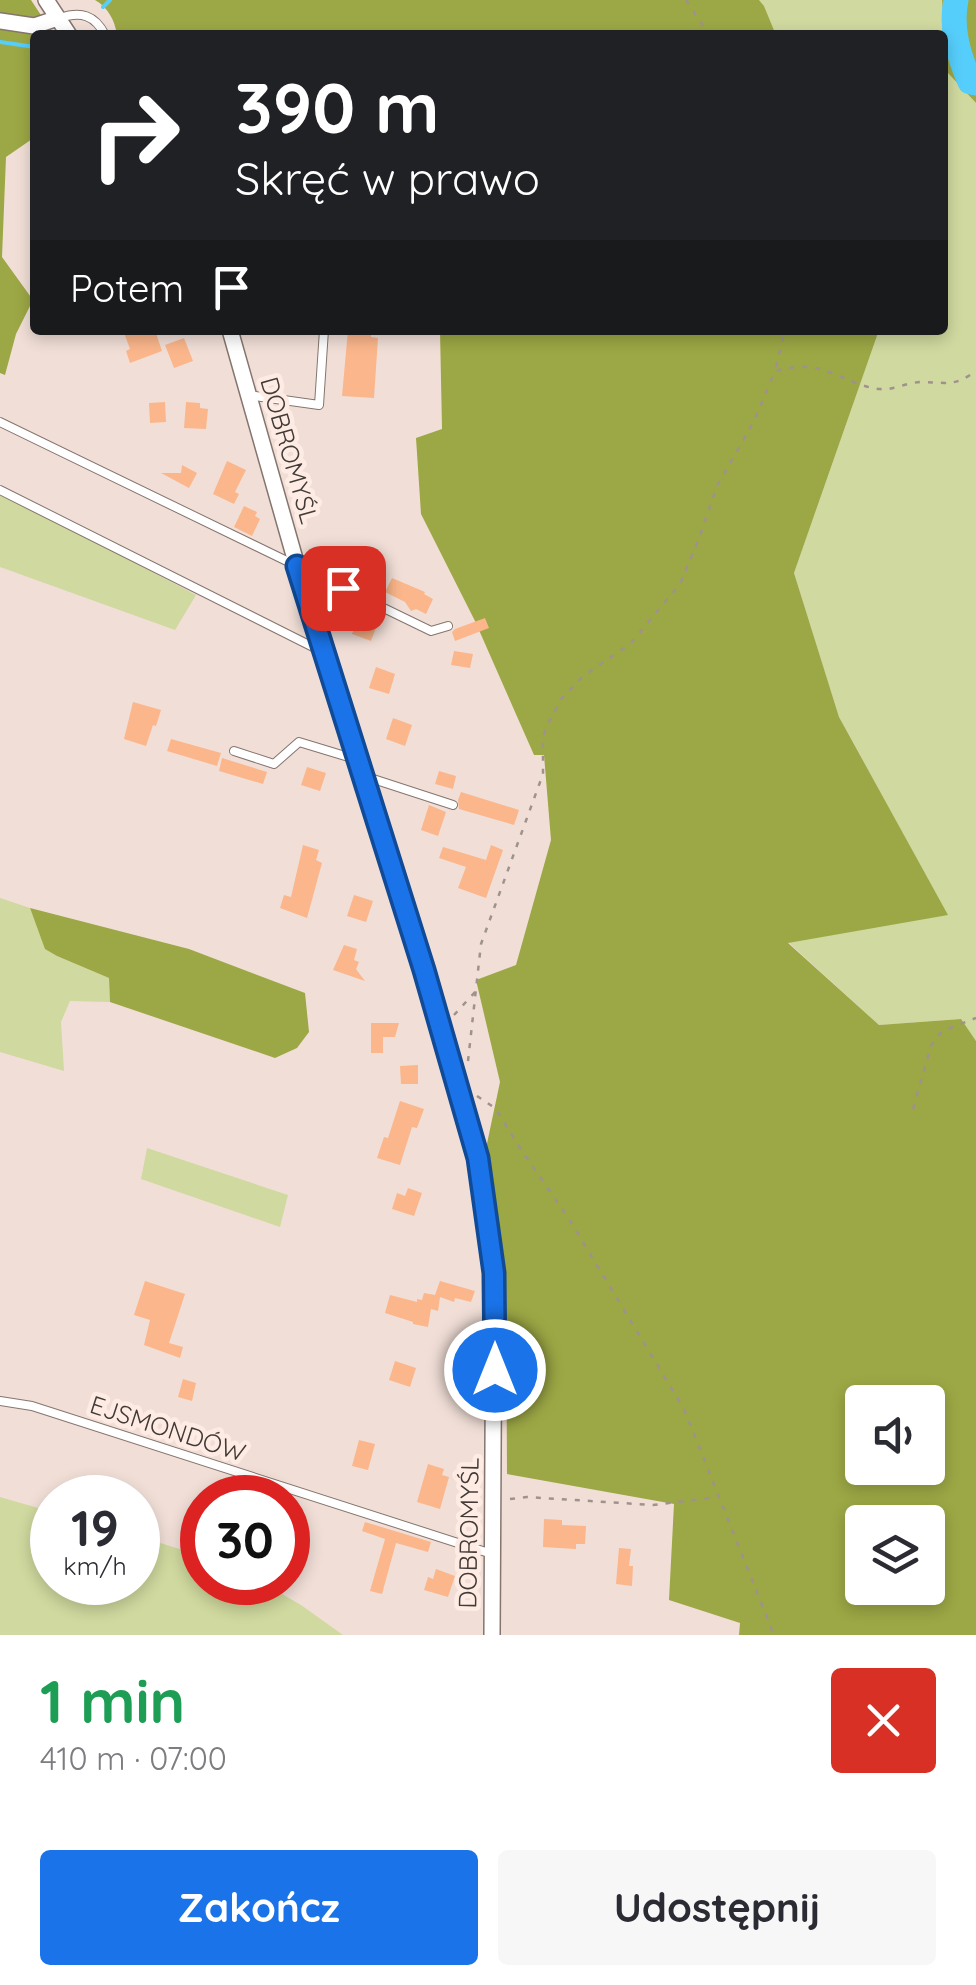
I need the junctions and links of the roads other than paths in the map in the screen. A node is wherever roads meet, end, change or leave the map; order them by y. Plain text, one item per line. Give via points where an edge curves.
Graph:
1 (46, 0) edge
2 (58, 18) junction
3 (0, 21) edge
4 (66, 30) edge
5 (102, 30) edge
6 (231, 335) edge
7 (324, 335) edge
8 (248, 396) junction
9 (0, 422) edge
10 (0, 490) edge
11 (297, 566) junction
12 (448, 626) dead end
13 (325, 653) junction
14 (234, 751) dead end
15 (362, 768) junction
16 (453, 805) dead end
17 (0, 1401) edge
18 (493, 1554) junction
19 (492, 1635) edge

1 - 2 street
2 - 3 street via 34,26
2 - 4 street
2 - 5 lane via 82,14
6 - 8 street, DOBROMYŚL
7 - 8 lane via 318,404
8 - 11 street, DOBROMYŚL
9 - 11 lane
10 - 13 lane
11 - 12 lane via 431,631
11 - 13 street, DOBROMYŚL
13 - 15 street, DOBROMYŚL
14 - 15 lane via 274,764 299,742
15 - 16 lane
15 - 18 street, DOBROMYŚL via 478,1158 494,1273
17 - 18 lane, EJSMONDÓW via 47,1410
18 - 19 street, DOBROMYŚL

